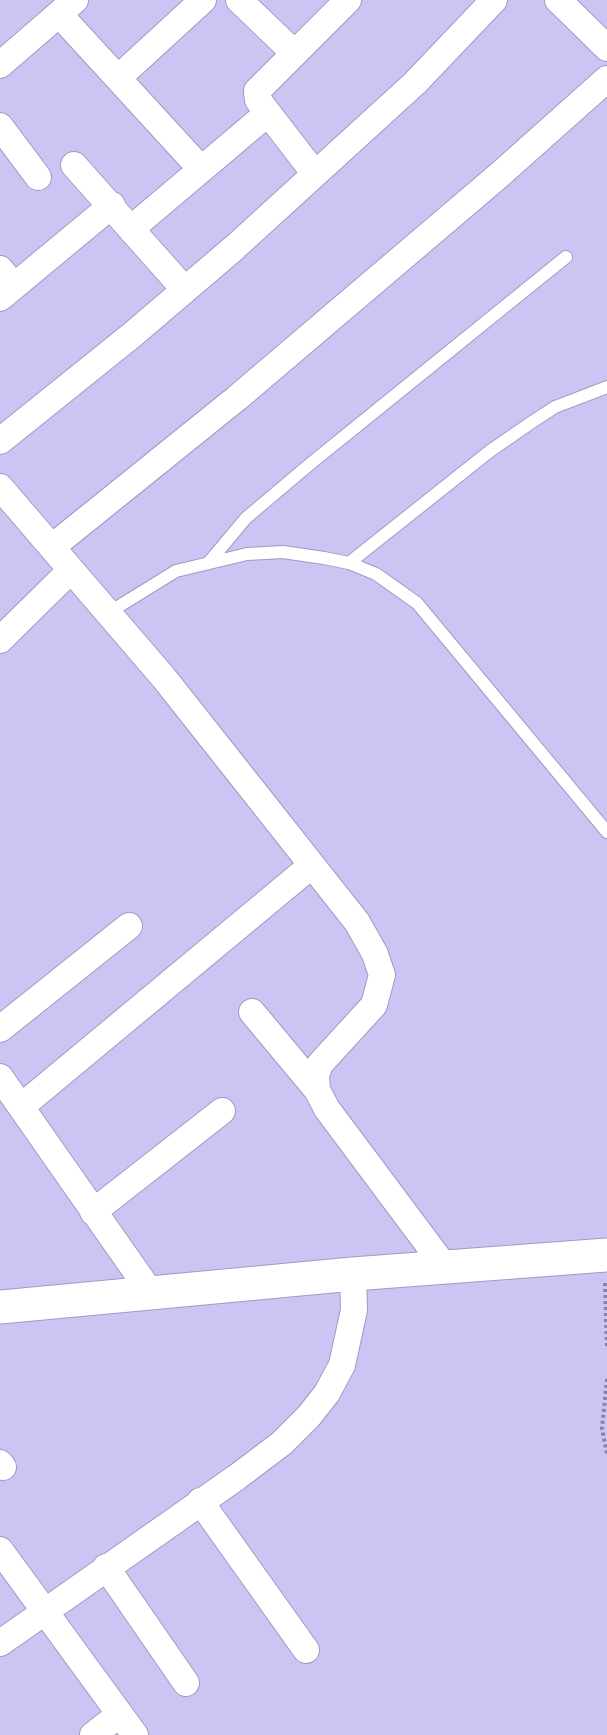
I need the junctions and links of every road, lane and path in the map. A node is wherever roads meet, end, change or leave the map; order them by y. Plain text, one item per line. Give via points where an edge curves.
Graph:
1 (203, 0) edge
2 (239, 0) edge
3 (348, 0) edge
4 (494, 0) edge
5 (558, 0) edge
6 (67, 7) edge
7 (607, 48) edge
8 (292, 55) junction
9 (0, 65) edge
10 (118, 78) junction
11 (607, 79) edge
12 (268, 113) junction
13 (0, 126) edge
14 (74, 165) dead end
15 (201, 169) junction
16 (315, 174) junction
17 (38, 177) dead end
18 (112, 205) junction
19 (132, 228) junction
20 (566, 257) dead end
21 (5, 284) edge
22 (185, 290) junction
23 (607, 387) edge
24 (0, 441) edge
25 (0, 486) edge
26 (52, 547) junction
27 (210, 561) junction
28 (350, 563) junction
29 (71, 570) junction
30 (108, 613) junction
31 (0, 640) edge
32 (607, 832) edge
33 (312, 865) junction
34 (129, 926) dead end
35 (252, 1012) dead end
36 (0, 1029) edge
37 (0, 1077) edge
38 (316, 1090) junction
39 (22, 1106) junction
40 (222, 1111) dead end
41 (93, 1212) junction
42 (606, 1255) edge
43 (445, 1267) junction
44 (353, 1274) junction
45 (151, 1293) junction
46 (0, 1307) edge
47 (607, 1348) edge
48 (607, 1379) edge
49 (607, 1454) edge
50 (200, 1501) junction
51 (0, 1550) edge
52 (106, 1567) junction
53 (43, 1612) junction
54 (0, 1643) edge
55 (306, 1650) dead end
56 (186, 1683) dead end
57 (120, 1714) junction
58 (93, 1735) edge
59 (135, 1735) edge

1 - 10 street
2 - 8 street
3 - 8 street
4 - 16 street via 415,83
5 - 7 street
6 - 9 street
6 - 10 street
8 - 12 street via 257,91 258,100
10 - 15 street
11 - 26 street via 255,383
12 - 15 street
12 - 16 street
13 - 17 street
14 - 18 street
15 - 19 street
16 - 22 street
18 - 19 street
18 - 21 street
19 - 22 street
20 - 27 lane via 246,518
22 - 24 street
23 - 28 lane via 555,407 532,422
25 - 26 street
26 - 29 street
27 - 28 lane via 283,552
27 - 30 lane via 176,571
28 - 32 lane via 376,574 417,603
29 - 30 street
29 - 31 street
30 - 33 street
33 - 38 street via 357,922 382,975 374,1005 320,1064
33 - 39 street
34 - 36 street
35 - 38 street
37 - 39 street
38 - 43 street
39 - 41 street
40 - 41 street
41 - 45 street
42 - 43 main road
42 - 47 path
43 - 44 main road
44 - 45 main road
44 - 50 street via 350,1334 342,1365 327,1393 282,1443
45 - 46 main road
48 - 49 path via 602,1428
50 - 52 street
50 - 55 street
51 - 53 street
52 - 53 street
52 - 56 street
53 - 54 street
53 - 57 street
57 - 58 street
57 - 59 street

